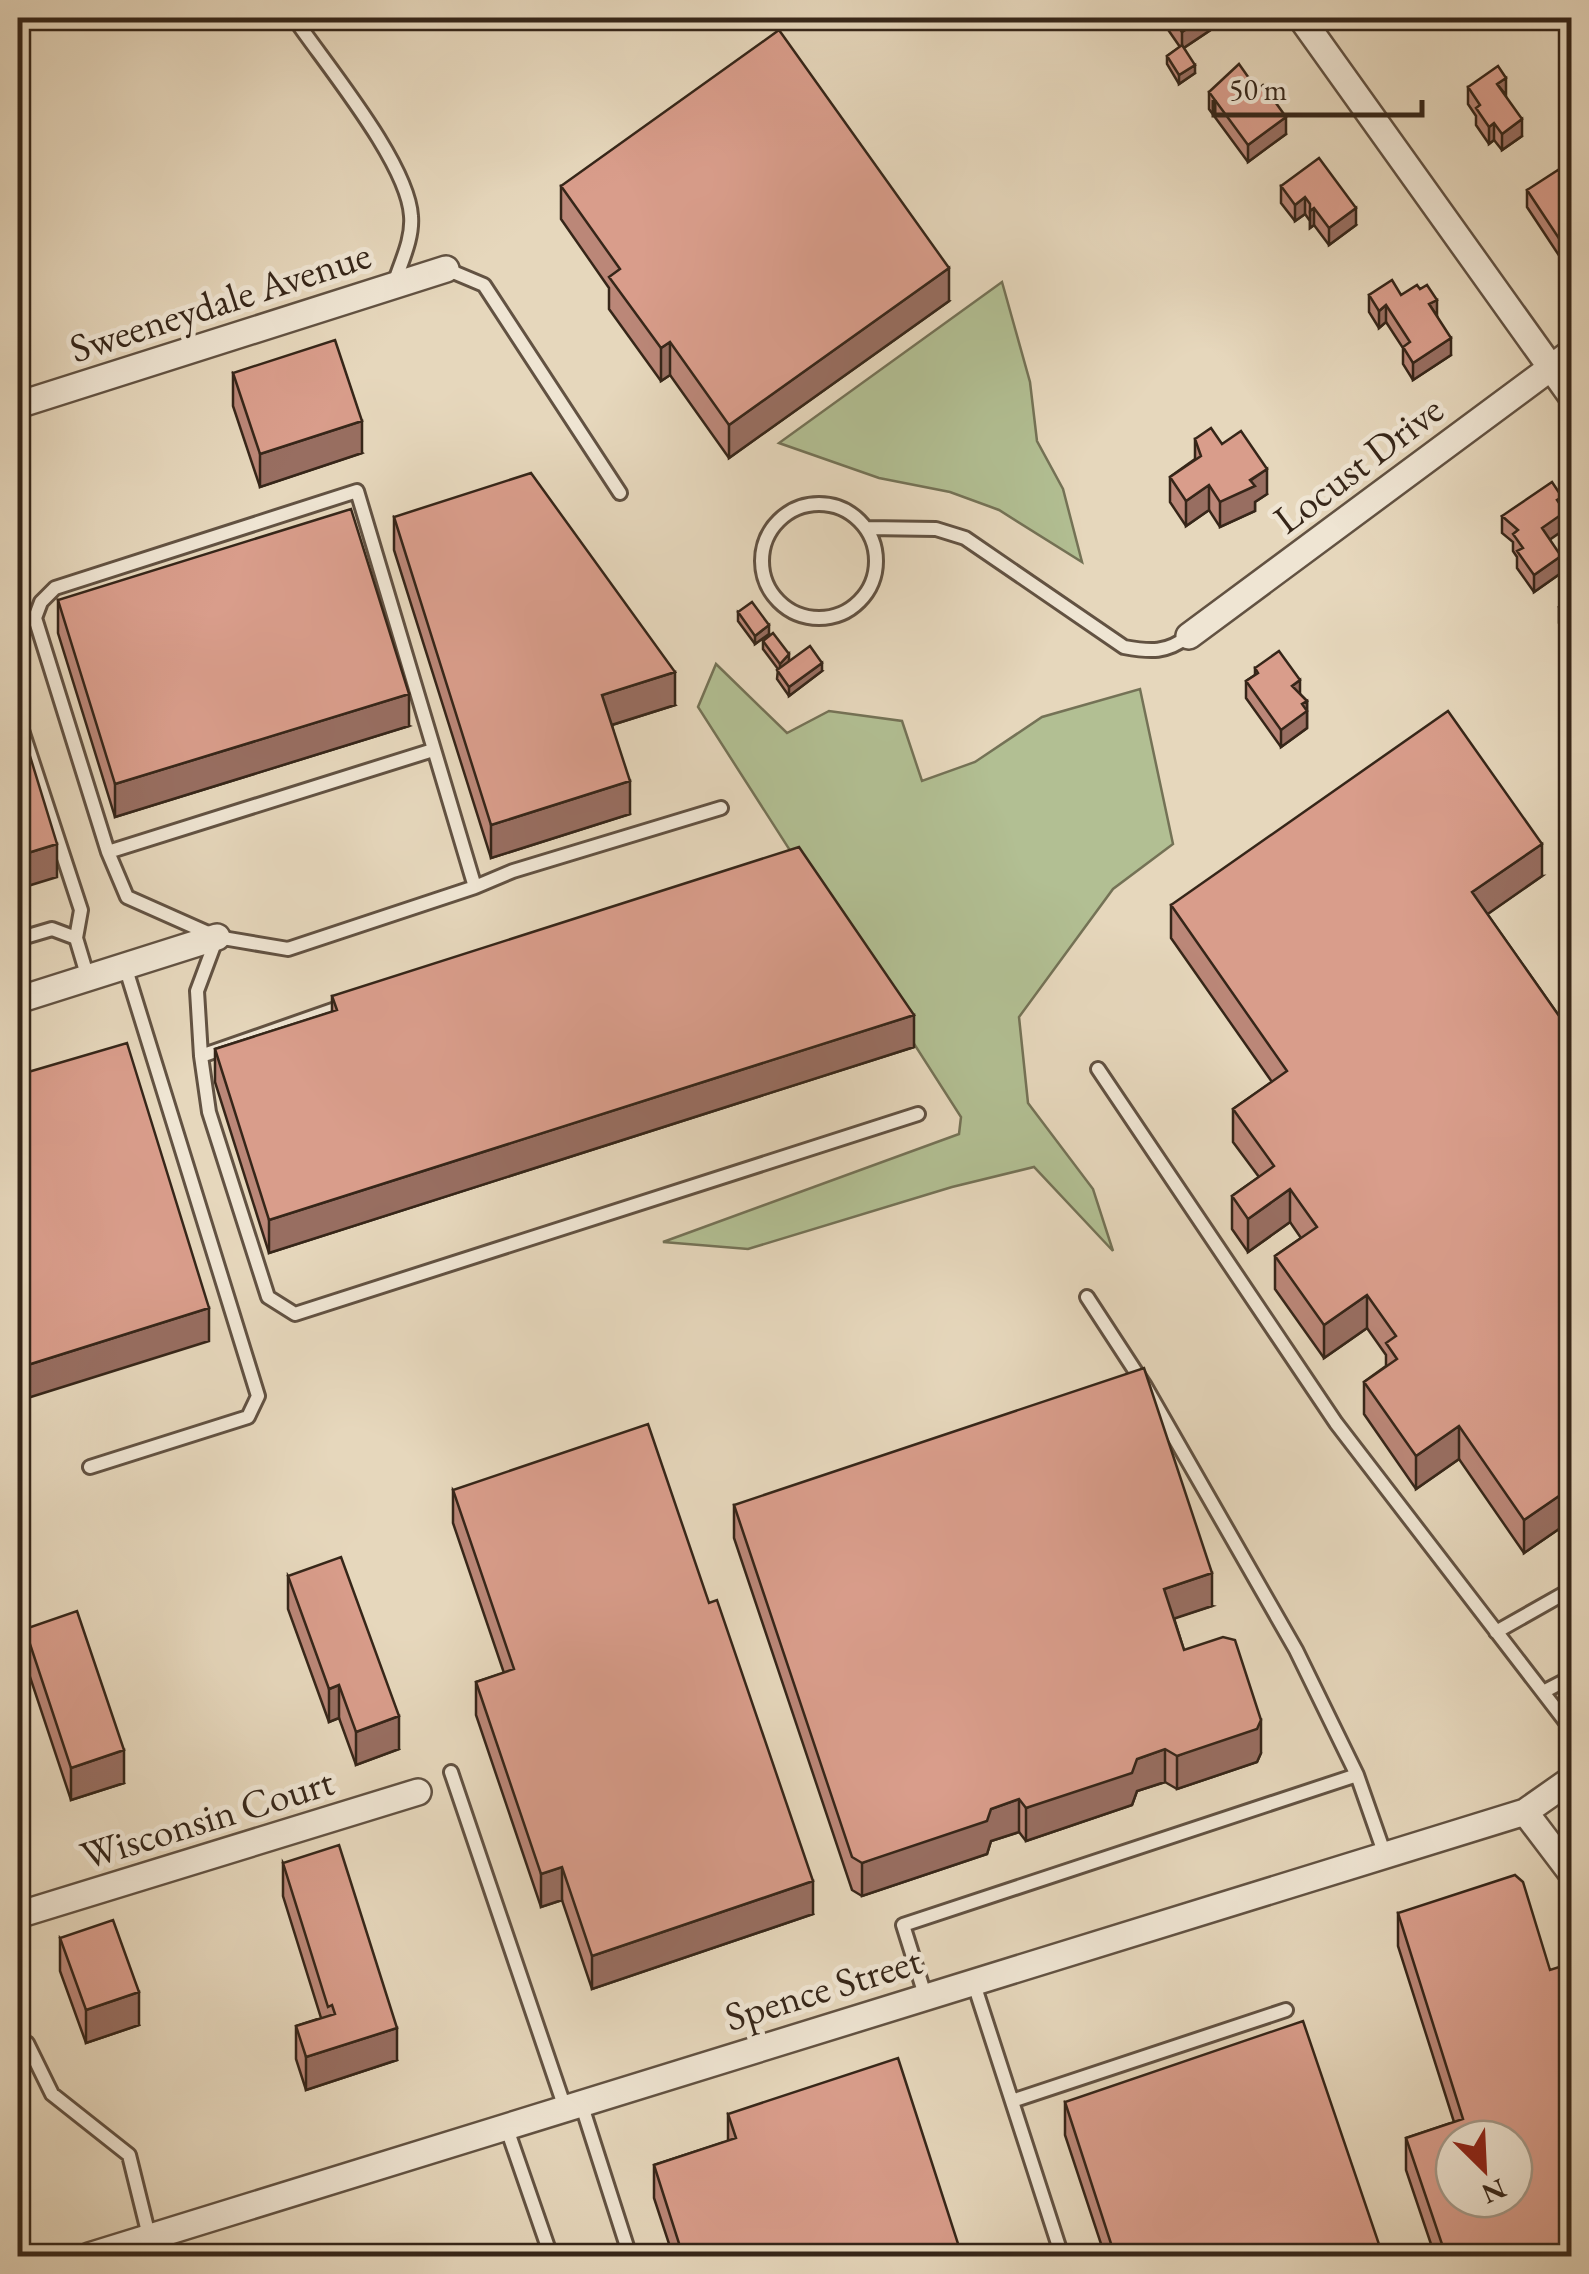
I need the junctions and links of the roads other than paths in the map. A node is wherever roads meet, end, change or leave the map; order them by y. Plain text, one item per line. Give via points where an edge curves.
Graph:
1 (294, 18) edge
2 (1301, 18) edge
3 (446, 269) joint
4 (393, 286) junction
5 (1561, 360) edge
6 (1572, 397) edge
7 (18, 405) edge
8 (620, 493) dead end
9 (866, 528) junction
10 (1190, 636) joint
11 (18, 718) edge
12 (434, 750) junction
13 (721, 808) dead end
14 (108, 852) junction
15 (474, 887) junction
16 (217, 937) junction
17 (76, 938) junction
18 (18, 939) edge
19 (125, 966) junction
20 (88, 978) junction
21 (18, 1000) edge
22 (354, 1003) edge
23 (202, 1056) junction
24 (1098, 1069) dead end
25 (918, 1114) dead end
26 (1087, 1297) dead end
27 (90, 1468) dead end
28 (1572, 1589) edge
29 (1496, 1632) junction
30 (1572, 1677) edge
31 (1543, 1692) junction
32 (1572, 1730) edge
33 (451, 1772) dead end
34 (1357, 1775) junction
35 (1572, 1778) edge
36 (418, 1792) dead end
37 (1525, 1812) junction
38 (1385, 1855) junction
39 (1572, 1874) edge
40 (18, 1915) edge
41 (973, 1980) junction
42 (925, 1996) junction
43 (1286, 2010) dead end
44 (27, 2043) dead end
45 (1012, 2101) junction
46 (573, 2105) junction
47 (506, 2126) junction
48 (151, 2247) edge
49 (550, 2252) edge
50 (89, 2256) edge
51 (630, 2256) edge
52 (1062, 2256) edge

1 - 4 lane via 409,195 412,222
2 - 5 street
3 - 4 street, Sweeneydale Avenue
3 - 8 lane via 484,285
4 - 7 street, Sweeneydale Avenue
5 - 6 street
5 - 10 street, Locust Drive
9 - 9 lane via 837,506 800,506 784,515 764,545 762,565 778,600 812,618 849,610 873,580 876,562
9 - 10 lane via 936,528 965,538 1124,646 1154,652
11 - 17 lane via 82,910
12 - 14 lane
12 - 14 lane via 357,491 55,588 41,602 38,638
12 - 15 lane
13 - 15 lane
14 - 16 lane via 128,897
15 - 16 lane via 288,949
16 - 19 street
16 - 23 lane via 198,991
17 - 18 lane via 52,929
17 - 20 lane
19 - 20 street
19 - 27 lane via 258,1396 248,1417
20 - 21 street
22 - 23 lane
23 - 25 lane via 209,1112 268,1297 296,1314
24 - 29 lane via 1336,1423
26 - 34 lane via 1296,1650
28 - 29 lane
29 - 31 lane
30 - 31 lane
31 - 32 lane
33 - 46 lane
34 - 38 lane
34 - 42 lane via 903,1925
35 - 37 street, Spence Street
36 - 40 street, Wisconsin Court
37 - 38 street, Spence Street
37 - 39 street
38 - 41 street, Spence Street
41 - 42 street, Spence Street
41 - 45 lane
42 - 46 street, Spence Street
43 - 45 lane
44 - 48 lane via 52,2094 129,2155
45 - 52 lane
46 - 47 street, Spence Street
46 - 51 lane
47 - 48 street, Spence Street
47 - 49 lane
48 - 50 street, Spence Street

